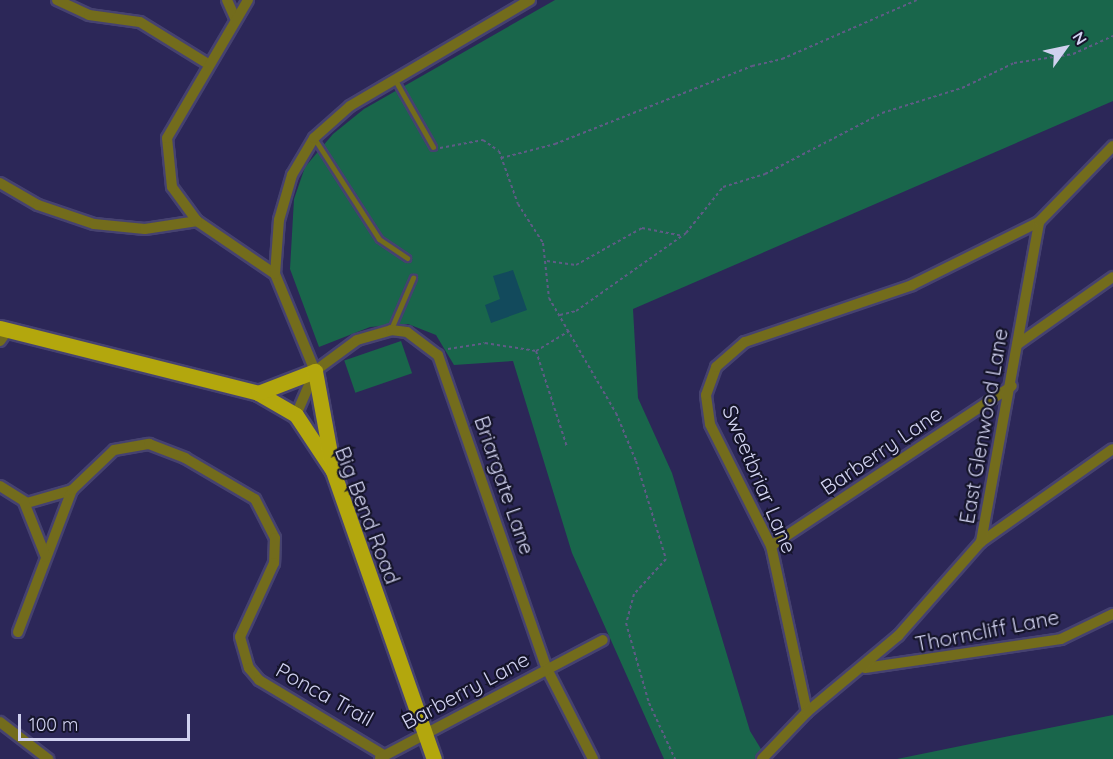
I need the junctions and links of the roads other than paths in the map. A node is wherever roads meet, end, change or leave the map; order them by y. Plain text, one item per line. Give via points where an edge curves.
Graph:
1 (57, 0) edge
2 (228, 0) edge
3 (248, 0) edge
4 (530, 0) edge
5 (235, 18) junction
6 (208, 64) junction
7 (395, 80) junction
8 (314, 138) junction
9 (1113, 146) edge
10 (433, 147) road end
11 (0, 183) edge
12 (197, 221) junction
13 (1039, 222) junction
14 (407, 258) dead end
15 (275, 274) junction
16 (413, 278) dead end
17 (1113, 278) edge
18 (391, 330) junction
19 (3, 333) edge
20 (1018, 344) junction
21 (315, 371) junction
22 (1012, 386) junction
23 (258, 393) junction
24 (296, 415) junction
25 (1113, 449) edge
26 (333, 471) junction
27 (0, 486) edge
28 (72, 490) junction
29 (24, 502) junction
30 (981, 542) junction
31 (771, 546) junction
32 (46, 557) junction
33 (1113, 614) edge
34 (18, 632) dead end
35 (603, 640) dead end
36 (865, 668) junction
37 (547, 669) junction
38 (807, 712) junction
39 (0, 722) edge
40 (424, 734) junction
41 (381, 757) edge
42 (48, 759) edge
43 (434, 759) edge
44 (593, 759) edge
45 (762, 759) edge

1 - 6 street via 81,13 140,22
2 - 5 street
3 - 5 street
4 - 7 street
5 - 6 street
6 - 12 street via 176,118 165,154 172,187
7 - 8 street via 350,106
7 - 10 lane
8 - 14 lane via 379,240
8 - 15 street via 292,175 279,220
9 - 13 street
11 - 12 street via 38,205 94,224 145,229
12 - 15 street
13 - 20 street, East Glenwood Lane
13 - 31 street, Sweetbriar Lane via 944,272 760,335 721,359 706,395 710,424
15 - 21 street
16 - 18 lane
17 - 20 street
18 - 21 street via 357,340
18 - 37 street, Briargate Lane via 407,332 438,355
19 - 23 main road, Big Bend Road
20 - 22 street, East Glenwood Lane
21 - 23 main road
21 - 24 street
21 - 26 main road
22 - 30 street, East Glenwood Lane
22 - 31 street, Barberry Lane
23 - 24 main road, Big Bend Road
24 - 26 main road, Big Bend Road
25 - 30 street
26 - 40 main road, Big Bend Road
27 - 29 street
28 - 29 street, Ponca Trail via 42,502
28 - 32 street, Ponca Trail
28 - 41 street, Ponca Trail via 110,453 131,444 162,446 255,499 275,538 274,563 240,637 249,668 259,680
29 - 32 street
30 - 36 street, East Glenwood Lane
31 - 38 street, Sweetbriar Lane
32 - 34 street, Ponca Trail
33 - 36 street, Thorncliff Lane via 1061,639
35 - 37 street, Barberry Lane
36 - 38 street, East Glenwood Lane
37 - 40 street, Barberry Lane
37 - 44 street, Briargate Lane
38 - 45 street, East Glenwood Lane
39 - 42 street
40 - 41 street, Barberry Lane
40 - 43 main road, Big Bend Road

